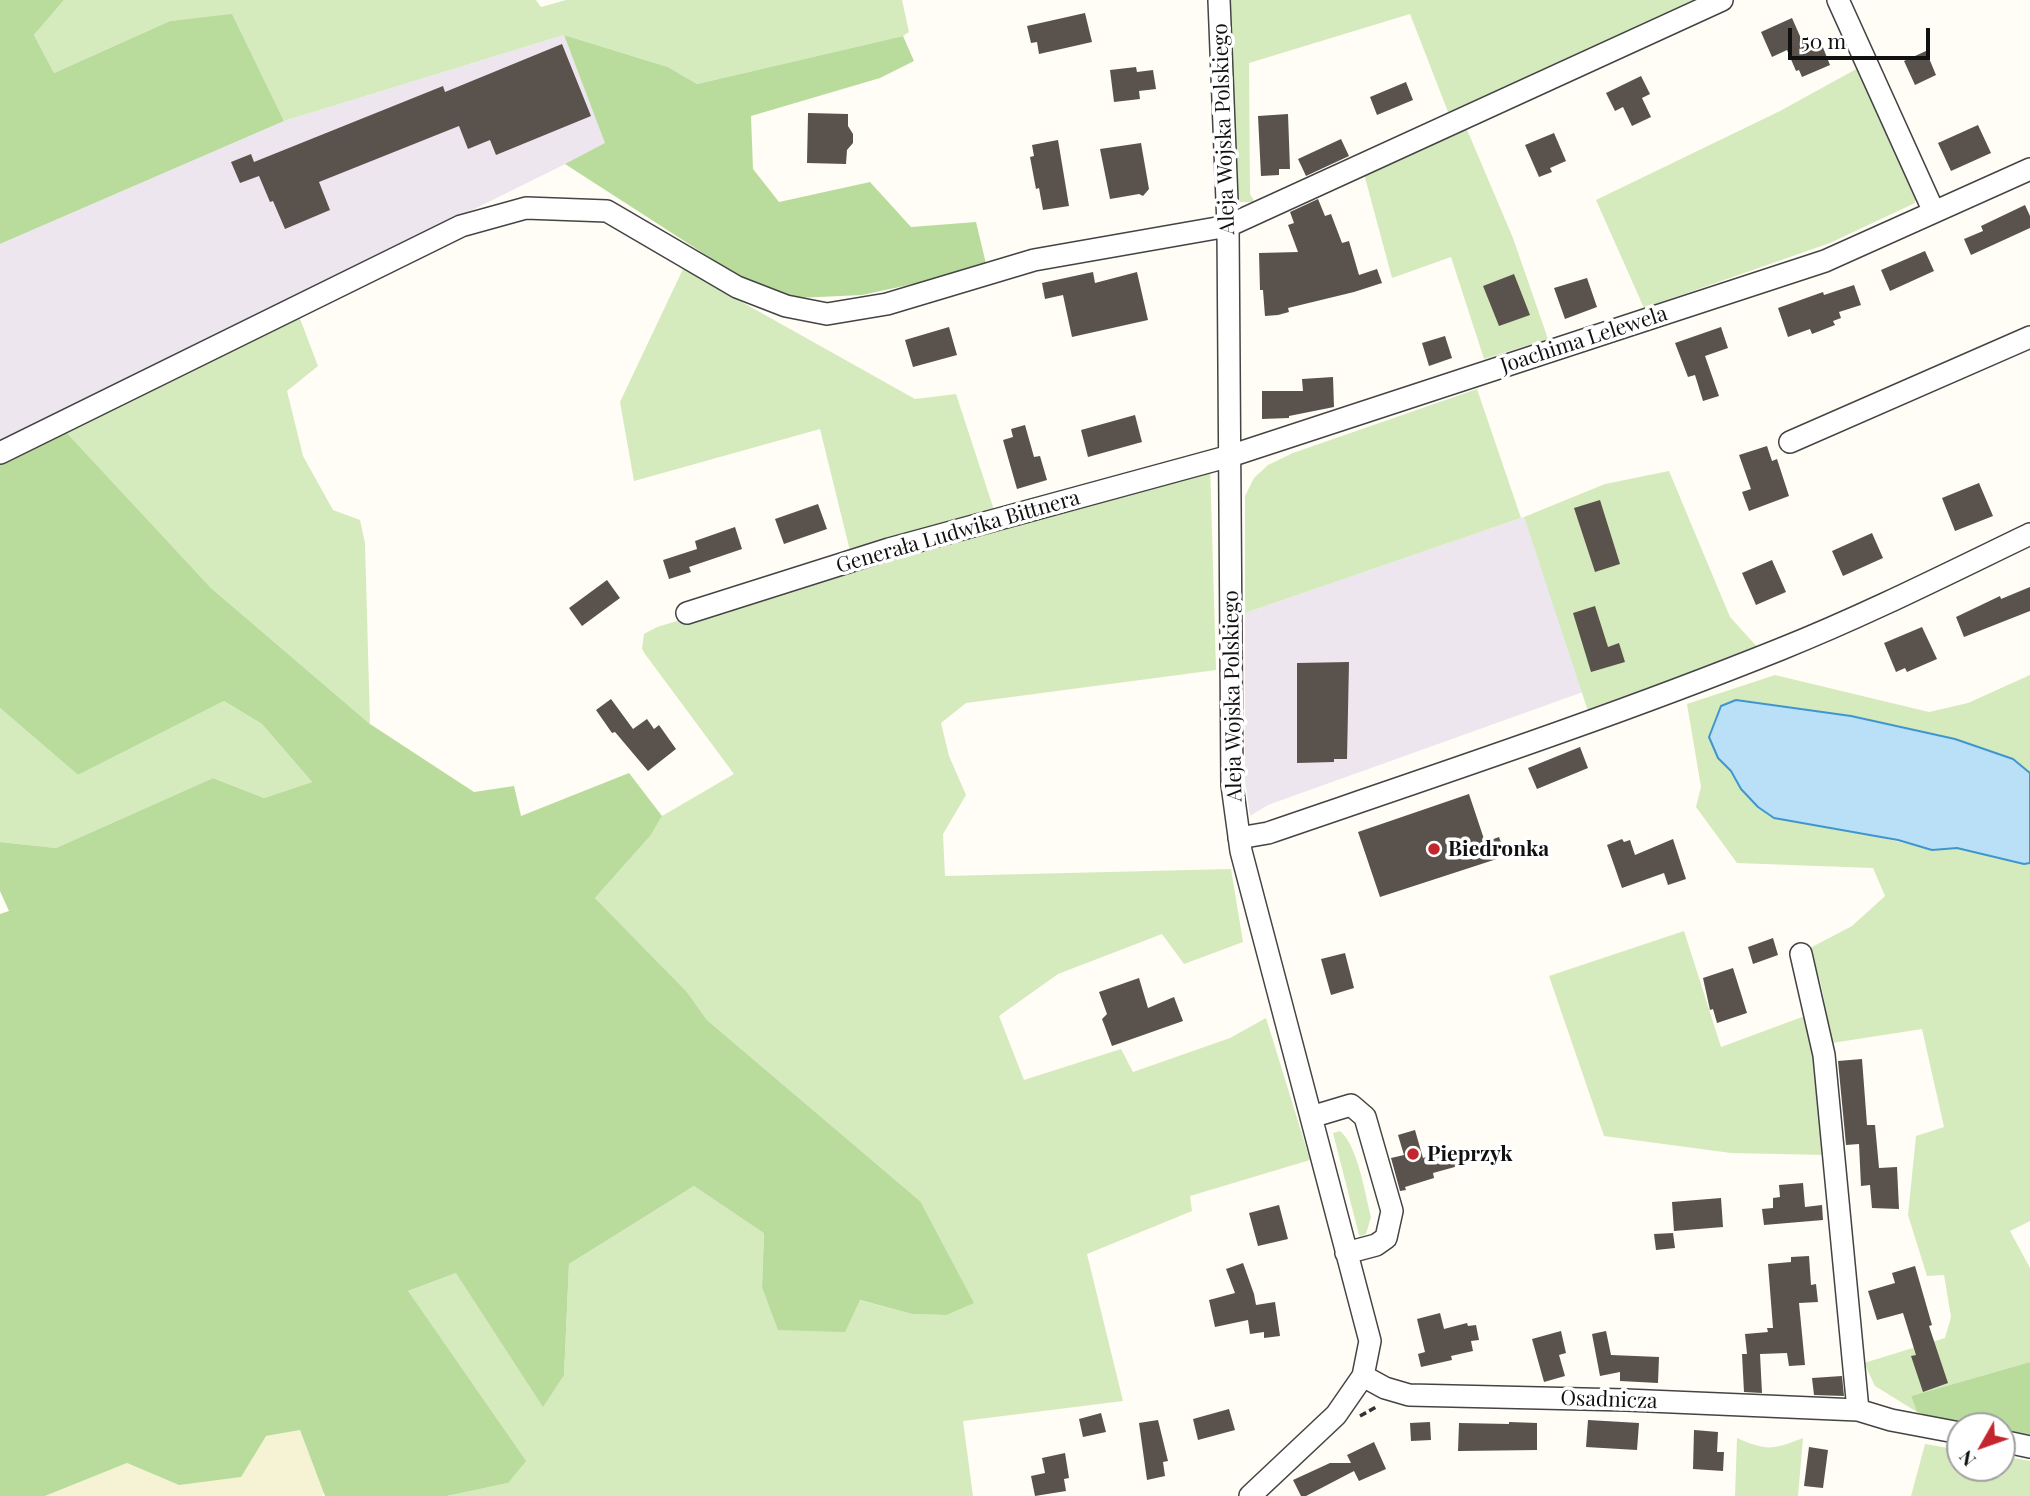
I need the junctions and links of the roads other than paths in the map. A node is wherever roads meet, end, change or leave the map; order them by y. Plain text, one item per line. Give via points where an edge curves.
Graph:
1 (1219, 0) edge
2 (1722, 0) edge
3 (1838, 0) edge
4 (2030, 169) edge
5 (1934, 212) junction
6 (1228, 226) junction
7 (2030, 337) edge
8 (1790, 442) dead end
9 (0, 453) edge
10 (1230, 456) junction
11 (2030, 534) edge
12 (687, 613) dead end
13 (1239, 838) junction
14 (1801, 954) dead end
15 (1311, 1117) junction
16 (1346, 1253) junction
17 (1363, 1376) junction
18 (1858, 1410) junction
19 (1946, 1430) edge
20 (1250, 1496) edge

1 - 6 street, Aleja Wojska Polskiego
2 - 6 street
3 - 5 street
4 - 5 street, Joachima Lelewela
5 - 10 street, Joachima Lelewela via 1825,261
6 - 9 street via 1034,260 887,303 827,314 786,306 737,287 607,211 526,208 461,226
6 - 10 street, Aleja Wojska Polskiego
7 - 8 street
10 - 12 street, Generała Ludwika Bittnera via 889,549
10 - 13 street, Aleja Wojska Polskiego via 1232,785
11 - 13 street via 1781,649 1492,756
13 - 15 street, Aleja Wojska Polskiego
14 - 18 street via 1824,1055
15 - 16 street, Aleja Wojska Polskiego
15 - 16 street via 1351,1105 1365,1117 1392,1211 1386,1238
16 - 17 street, Aleja Wojska Polskiego via 1370,1341
17 - 18 street, Osadnicza via 1409,1395
17 - 20 street, Aleja Wojska Polskiego via 1336,1415
18 - 19 street, Osadnicza

